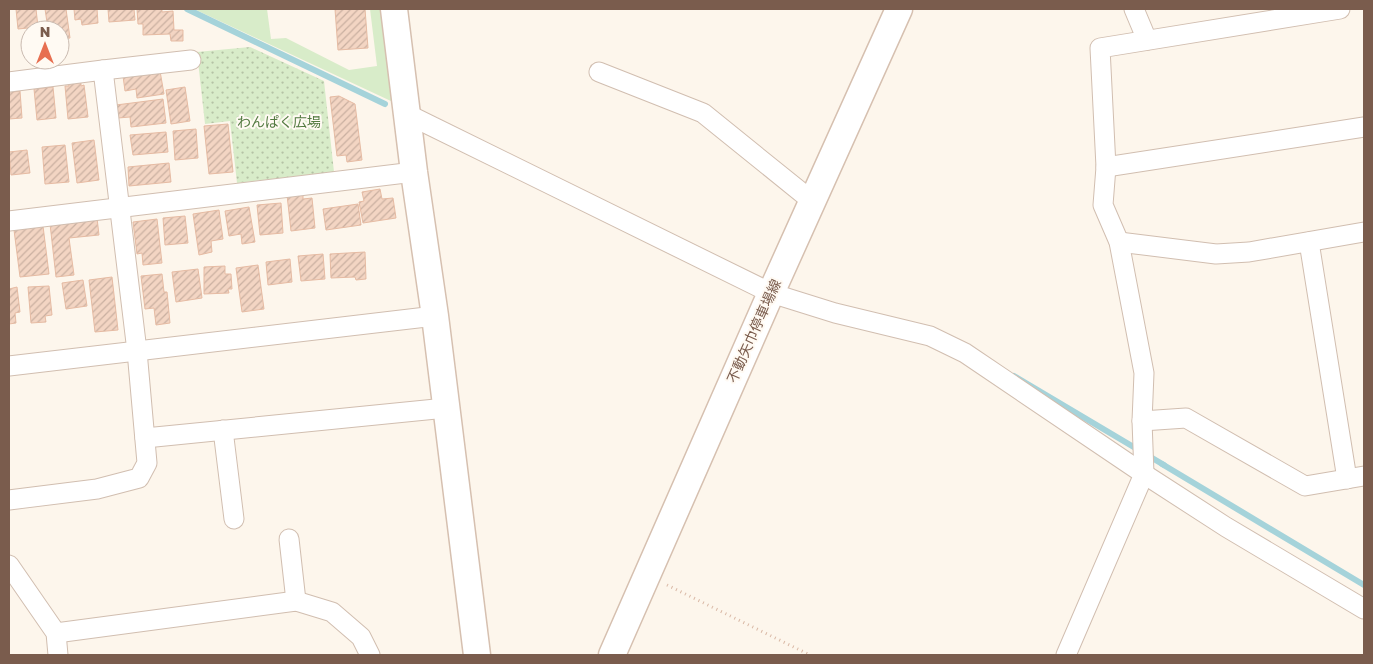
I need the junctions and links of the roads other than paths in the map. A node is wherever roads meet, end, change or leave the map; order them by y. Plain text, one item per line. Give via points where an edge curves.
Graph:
1 (394, 9) edge
2 (899, 9) edge
3 (1134, 9) edge
4 (1331, 10) edge
5 (1147, 40) junction
6 (191, 60) dead end
7 (103, 70) junction
8 (599, 72) dead end
9 (9, 82) edge
10 (406, 114) junction
11 (1364, 127) edge
12 (1106, 168) junction
13 (414, 172) junction
14 (812, 201) junction
15 (120, 207) junction
16 (9, 221) edge
17 (1364, 232) edge
18 (1119, 242) junction
19 (1309, 242) junction
20 (771, 293) junction
21 (435, 316) junction
22 (137, 351) junction
23 (9, 366) edge
24 (446, 408) junction
25 (1142, 422) junction
26 (223, 430) junction
27 (144, 438) junction
28 (1143, 460) junction
29 (1356, 477) edge
30 (9, 500) edge
31 (234, 519) dead end
32 (289, 539) dead end
33 (9, 565) edge
34 (296, 601) junction
35 (1364, 609) edge
36 (56, 633) junction
37 (58, 655) edge
38 (370, 655) edge
39 (477, 655) edge
40 (612, 655) edge
41 (1066, 655) edge

1 - 10 main road
2 - 14 main road, 不動矢巾停車場線
3 - 5 street
4 - 5 street
5 - 12 street via 1100,48
6 - 7 street
7 - 9 street
7 - 15 street
8 - 14 street via 703,113
10 - 13 main road
10 - 20 street
11 - 12 street
12 - 18 street via 1103,206
13 - 15 street
13 - 21 main road
14 - 20 main road, 不動矢巾停車場線
15 - 16 street
15 - 22 street
17 - 19 street
18 - 19 street via 1216,254
18 - 25 street via 1144,373
19 - 29 street
20 - 28 street via 835,313 930,336 965,353
20 - 40 main road, 不動矢巾停車場線
21 - 22 street
21 - 24 main road
22 - 23 street
22 - 27 street
24 - 26 street
24 - 39 main road
25 - 28 street
25 - 29 street via 1186,418 1305,486
26 - 27 street
26 - 31 street
27 - 30 street via 147,463 139,478 98,488
28 - 35 street via 1226,526
28 - 41 street
32 - 34 street
33 - 36 street
34 - 36 street
34 - 38 street via 332,612 361,638
36 - 37 street

